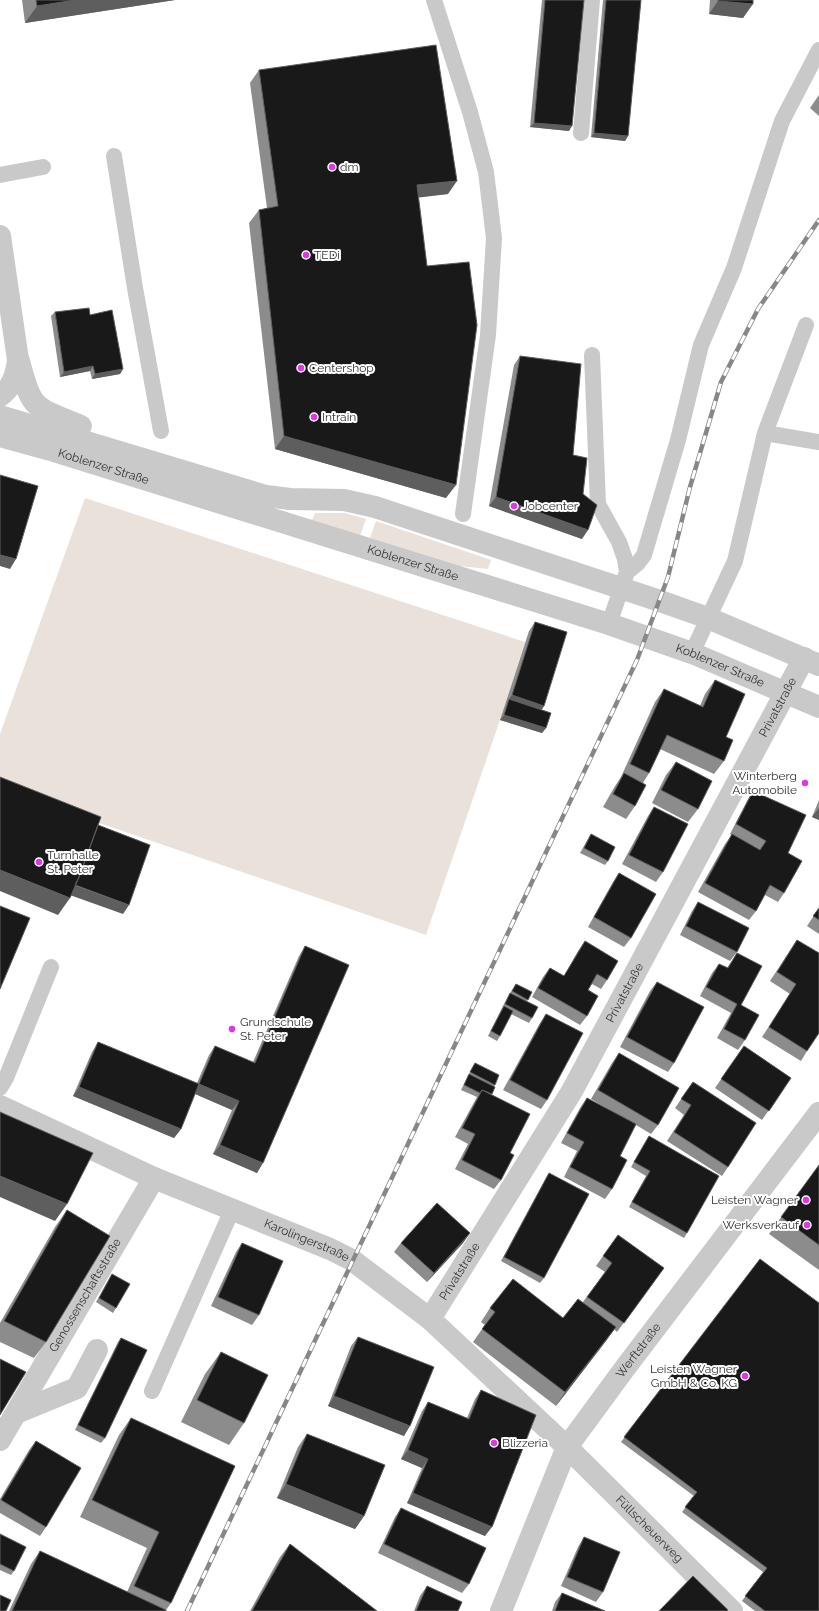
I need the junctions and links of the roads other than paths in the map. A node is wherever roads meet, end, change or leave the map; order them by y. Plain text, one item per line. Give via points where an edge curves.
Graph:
1 (434, 0) edge
2 (592, 0) edge
3 (819, 50) edge
4 (581, 133) dead end
5 (114, 156) dead end
6 (43, 167) dead end
7 (0, 176) edge
8 (0, 236) edge
9 (806, 325) dead end
10 (592, 355) dead end
11 (18, 360) junction
12 (0, 396) edge
13 (0, 416) edge
14 (161, 431) dead end
15 (765, 433) junction
16 (0, 436) edge
17 (819, 442) edge
18 (124, 452) junction
19 (463, 514) dead end
20 (624, 580) junction
21 (708, 618) junction
22 (609, 624) junction
23 (692, 653) junction
24 (811, 661) edge
25 (786, 693) junction
26 (819, 707) edge
27 (51, 967) dead end
28 (0, 1088) edge
29 (0, 1106) edge
30 (819, 1113) edge
31 (154, 1178) junction
32 (232, 1210) junction
33 (430, 1319) junction
34 (97, 1350) dead end
35 (152, 1391) dead end
36 (16, 1413) junction
37 (0, 1440) edge
38 (567, 1447) junction
39 (501, 1611) edge
40 (732, 1611) edge

1 - 19 lane via 470,112 486,172 494,238 488,335
2 - 4 lane
3 - 20 lane via 782,121 734,268 701,345 678,440 644,555
5 - 14 lane
6 - 7 lane
8 - 11 street
9 - 15 lane
10 - 20 lane via 598,504 619,542 625,559
11 - 12 street via 15,379
11 - 18 street via 28,394 36,406 89,430
13 - 18 street, Koblenzer Straße
15 - 17 lane
15 - 21 lane via 735,561
16 - 22 street, Koblenzer Straße
18 - 20 street, Koblenzer Straße via 266,496 359,503 535,561
20 - 21 street, Koblenzer Straße
20 - 22 lane
21 - 23 lane
21 - 24 street, Koblenzer Straße
22 - 23 street, Koblenzer Straße
23 - 25 street, Koblenzer Straße
24 - 25 street, Privatstraße
25 - 26 street, Koblenzer Straße
25 - 33 street, Privatstraße via 572,1091
27 - 28 lane
29 - 31 street, Karolingerstraße
30 - 38 street, Werftstraße
31 - 32 street, Karolingerstraße
31 - 36 street, Genossenschaftsstraße
32 - 33 street, Karolingerstraße via 352,1260
32 - 35 lane
33 - 38 street, Karolingerstraße
34 - 36 street via 77,1388
36 - 37 street, Genossenschaftsstraße
38 - 39 street, Werftstraße
38 - 40 street, Füllscheuerweg

